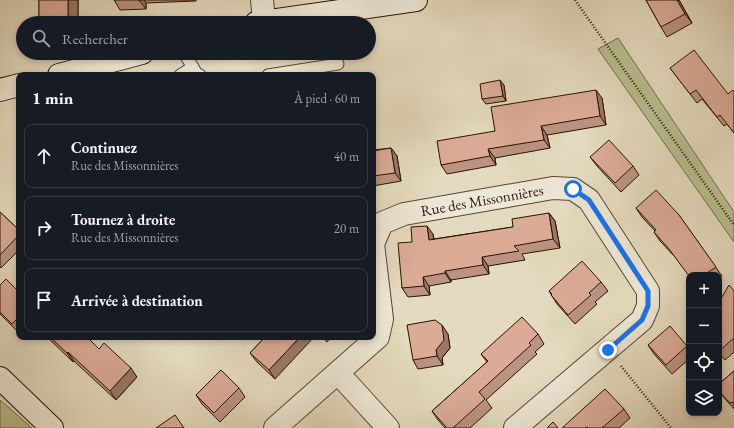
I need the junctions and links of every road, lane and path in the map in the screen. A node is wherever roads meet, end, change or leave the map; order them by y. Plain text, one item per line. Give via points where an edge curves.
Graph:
1 (416, 0) edge
2 (575, 0) edge
3 (261, 15) edge
4 (116, 60) edge
5 (189, 60) edge
6 (338, 64) dead end
7 (196, 71) edge
8 (70, 72) edge
9 (287, 72) edge
10 (16, 87) edge
11 (0, 90) edge
12 (734, 225) edge
13 (376, 237) edge
14 (376, 269) edge
15 (376, 339) edge
16 (375, 340) edge
17 (608, 350) junction
18 (338, 372) junction
19 (0, 378) edge
20 (52, 428) edge
21 (275, 428) edge
22 (388, 428) edge
23 (515, 428) edge
24 (671, 428) edge

1 - 3 street
2 - 12 path
4 - 8 street
5 - 7 lane
6 - 9 lane
10 - 11 street
13 - 17 street, Rue des Missonnières via 382,223 404,214 553,188 573,189 589,200 648,291 648,306 642,320
14 - 15 street, Rue des Missonnières via 382,319
16 - 18 street, Rue des Missonnières
17 - 23 street, Rue des Missonnières
17 - 24 path
18 - 21 street, Rue des Missonnières
18 - 22 street
19 - 20 street

